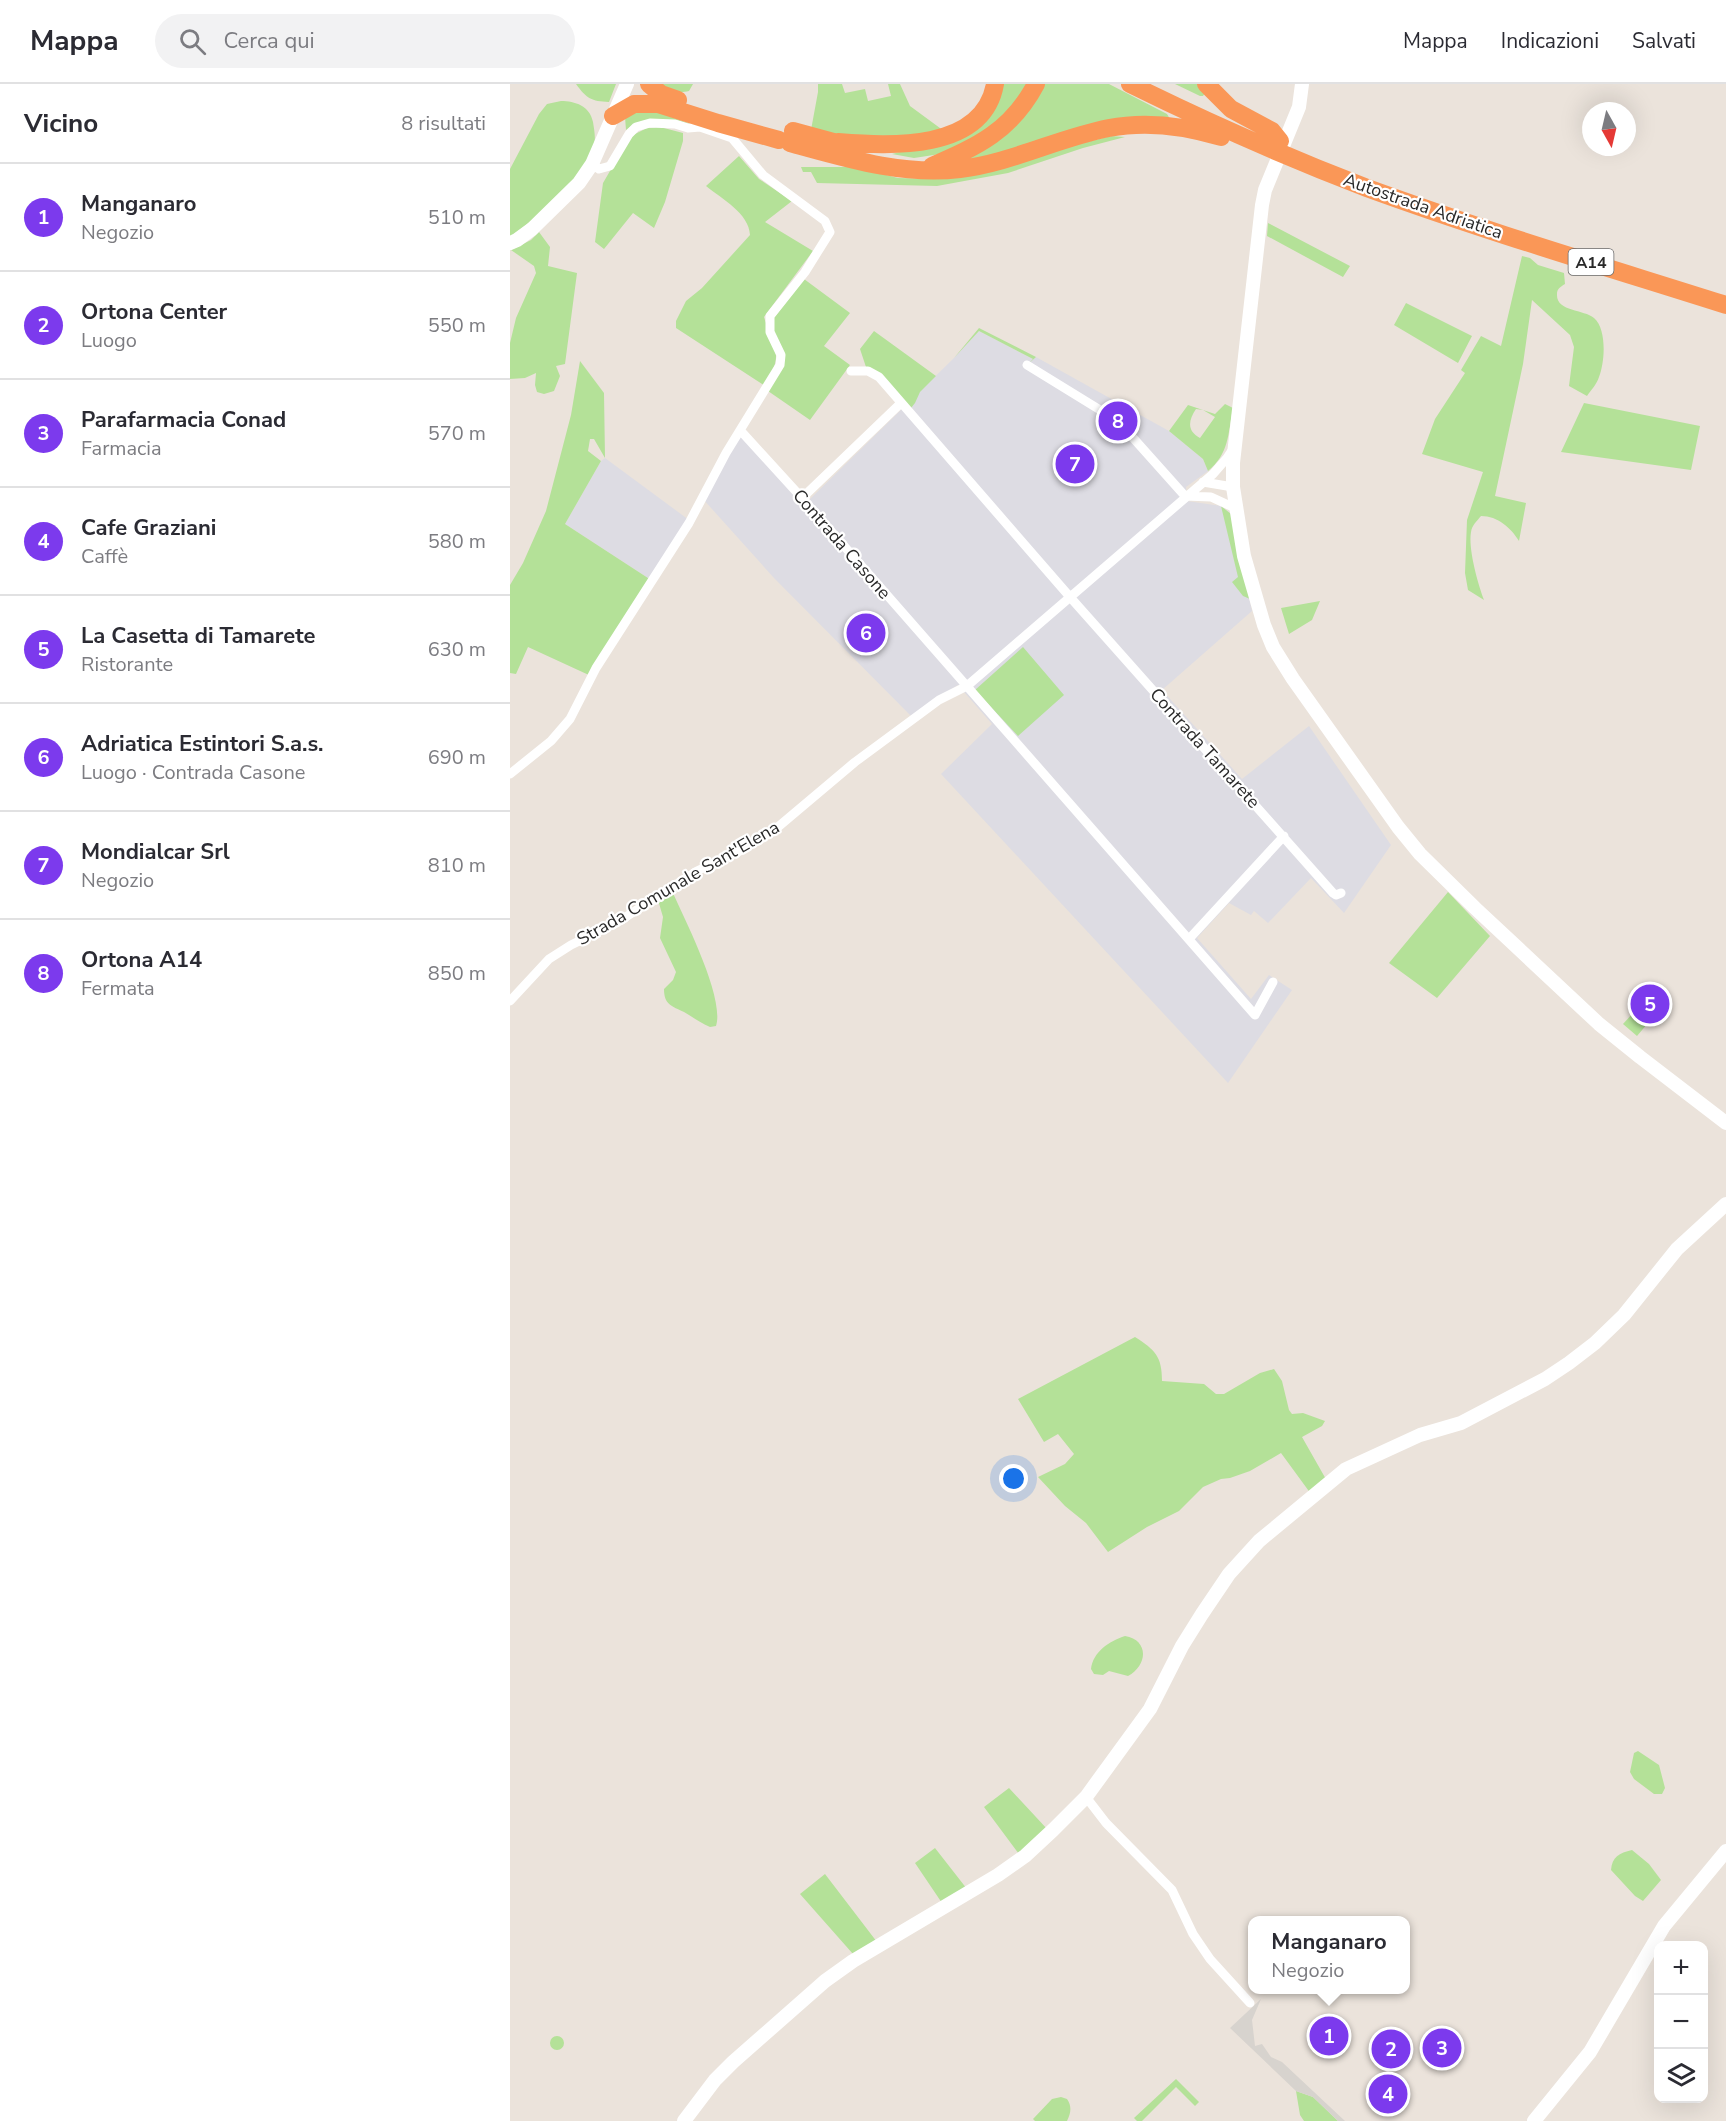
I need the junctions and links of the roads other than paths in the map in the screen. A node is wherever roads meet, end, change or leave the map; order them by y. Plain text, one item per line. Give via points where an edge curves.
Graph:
1 (627, 84) edge
2 (636, 84) edge
3 (649, 84) edge
4 (658, 84) edge
5 (995, 84) edge
6 (1130, 84) edge
7 (1155, 84) edge
8 (1206, 84) edge
9 (1302, 84) edge
10 (1035, 86) edge
11 (665, 101) junction
12 (613, 116) junction
13 (786, 135) junction
14 (1280, 141) junction
15 (838, 142) junction
16 (947, 160) junction
17 (592, 164) junction
18 (918, 170) junction
19 (1335, 175) junction
20 (510, 243) edge
21 (1726, 294) edge
22 (1726, 305) edge
23 (1027, 365) dead end
24 (851, 371) dead end
25 (901, 403) junction
26 (740, 430) junction
27 (1235, 444) junction
28 (1203, 482) junction
29 (1233, 487) junction
30 (1185, 496) junction
31 (1211, 497) junction
32 (802, 498) junction
33 (1236, 508) junction
34 (1070, 597) junction
35 (967, 686) junction
36 (510, 774) edge
37 (1284, 836) junction
38 (1341, 893) dead end
39 (1189, 939) junction
40 (1273, 982) dead end
41 (510, 1001) edge
42 (1726, 1123) edge
43 (1726, 1204) edge
44 (1086, 1797) junction
45 (1726, 1851) edge
46 (1250, 2003) dead end
47 (684, 2121) edge
48 (1534, 2121) edge

1 - 12 main road
2 - 11 highway
3 - 11 highway
4 - 11 highway
5 - 15 highway via 980,116 951,134 884,146
6 - 19 highway, Autostrada Adriatica / A14
7 - 14 highway, Autostrada Adriatica / A14
8 - 14 highway via 1232,109 1272,131
9 - 27 main road via 1299,107 1265,190 1260,215
10 - 16 highway via 999,131
11 - 12 highway via 634,104
11 - 13 highway
12 - 17 main road
13 - 15 highway
13 - 18 highway via 861,161
14 - 21 highway, Autostrada Adriatica / A14 via 1433,200
15 - 16 highway via 883,158 913,162
16 - 18 highway
17 - 20 main road via 556,207
17 - 26 street via 599,169 610,166 636,127 650,123 700,126 732,138 763,175 829,226 821,250 770,316 770,332 781,355 780,365
18 - 19 highway via 989,164 1107,129 1150,125 1202,131 1322,177
19 - 22 highway, Autostrada Adriatica / A14 via 1457,219
23 - 30 street via 1118,421
24 - 25 street, Contrada Tamarete via 868,371 879,377
25 - 32 street
25 - 34 street, Contrada Tamarete
26 - 32 street, Contrada Casone
26 - 36 street via 690,523 596,668 561,732
27 - 28 street, Strada Comunale Sant'Elena
27 - 29 main road
28 - 29 street
28 - 30 street, Strada Comunale Sant'Elena
29 - 31 street
29 - 33 main road
30 - 31 street
30 - 34 street, Strada Comunale Sant'Elena
31 - 33 street
32 - 35 street, Contrada Casone
33 - 42 main road via 1244,556 1273,647 1398,827 1467,901 1599,1024
34 - 35 street, Strada Comunale Sant'Elena
34 - 37 street, Contrada Tamarete
35 - 39 street, Contrada Casone
35 - 41 street, Strada Comunale Sant'Elena via 939,700 855,762 772,832 697,871 618,922 549,959
37 - 38 street, Contrada Tamarete via 1333,893
37 - 39 street
39 - 40 street, Contrada Casone via 1255,1015
43 - 44 main road via 1677,1249 1624,1315 1569,1363 1461,1423 1420,1435 1346,1470 1259,1541 1215,1594 1149,1709
44 - 46 street via 1172,1890 1210,1959
44 - 47 main road via 1025,1856 825,1982 727,2068
45 - 48 main road via 1664,1926 1590,2052

